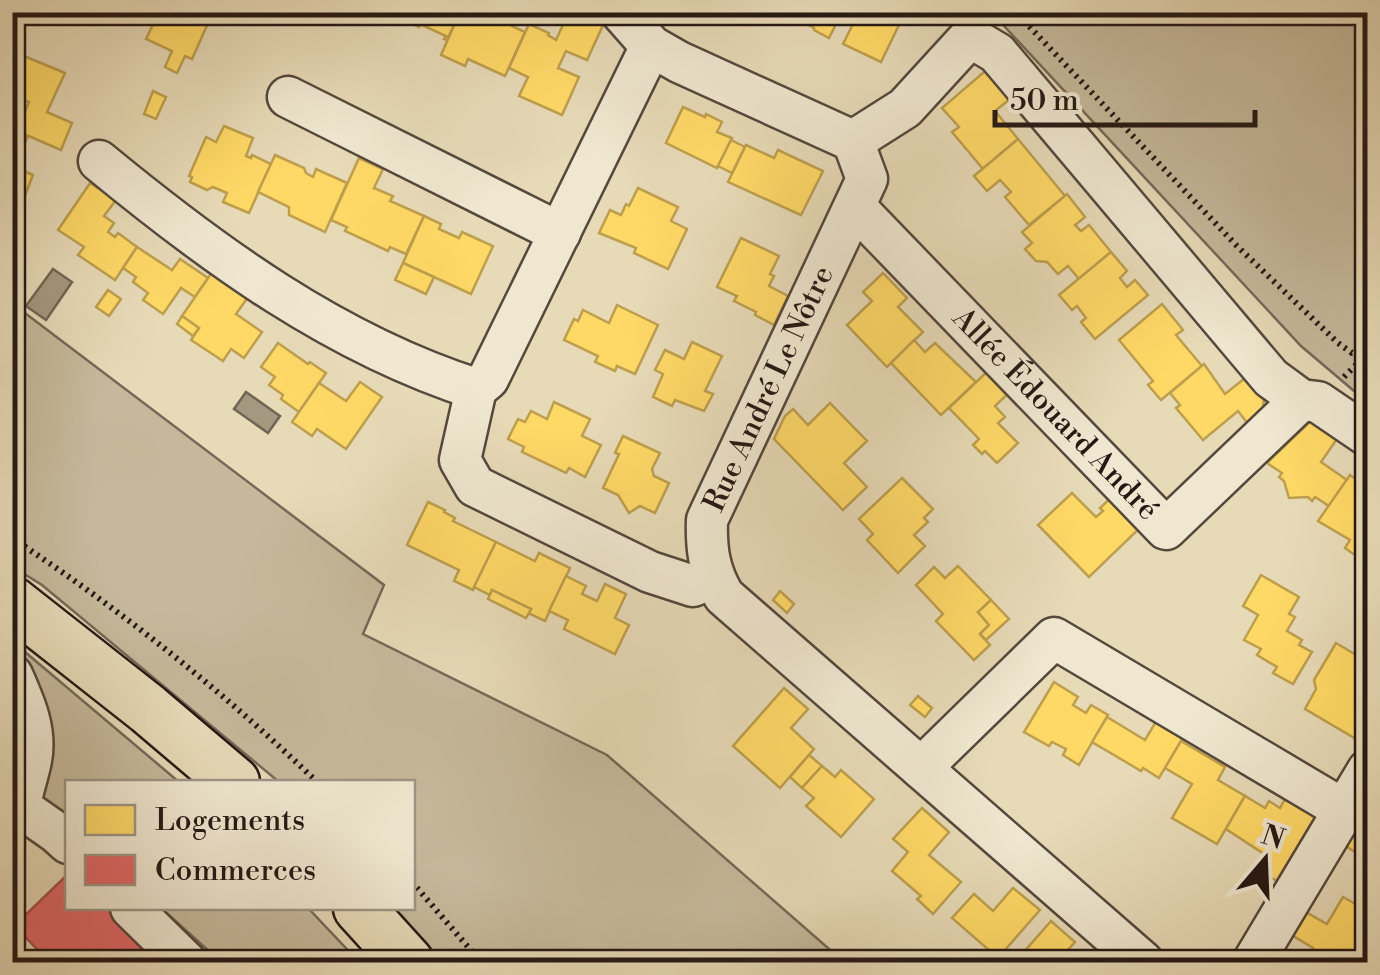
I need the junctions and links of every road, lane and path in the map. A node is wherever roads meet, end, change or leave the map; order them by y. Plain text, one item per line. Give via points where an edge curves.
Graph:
1 (620, 12) edge
2 (1012, 12) edge
3 (956, 25) edge
4 (651, 46) junction
5 (288, 98) dead end
6 (853, 141) junction
7 (100, 162) dead end
8 (855, 206) junction
9 (560, 233) junction
10 (1368, 352) edge
11 (476, 389) junction
12 (1300, 400) junction
13 (1368, 436) edge
14 (12, 538) edge
15 (713, 577) junction
16 (12, 602) edge
17 (12, 675) edge
18 (921, 768) junction
19 (1368, 770) edge
20 (232, 780) edge
21 (314, 780) edge
22 (1344, 810) junction
23 (65, 841) edge
24 (415, 885) edge
25 (133, 910) edge
26 (361, 910) edge
27 (402, 955) edge
28 (186, 962) edge
29 (482, 962) edge
30 (1143, 962) edge
31 (1253, 962) edge

1 - 4 street
2 - 10 path via 1338,344 1352,353
3 - 6 street via 905,108
3 - 12 street via 997,52 1271,378
4 - 6 street
4 - 9 street
5 - 9 street
6 - 8 street, Rue André Le Nôtre via 867,179
7 - 11 street via 171,220 354,339
8 - 12 street, Allée Édouard André via 1166,529
8 - 15 street, Rue André Le Nôtre via 706,520
9 - 11 street via 488,380
11 - 15 street via 460,460 475,486 650,572 692,586
12 - 13 street via 1318,402
14 - 21 path via 161,646
15 - 18 street via 724,596
16 - 20 main road
17 - 23 street via 30,715 32,757 20,807
18 - 22 street via 1054,638
18 - 30 street
19 - 22 street
22 - 31 street
24 - 29 path
25 - 28 street
26 - 27 main road

